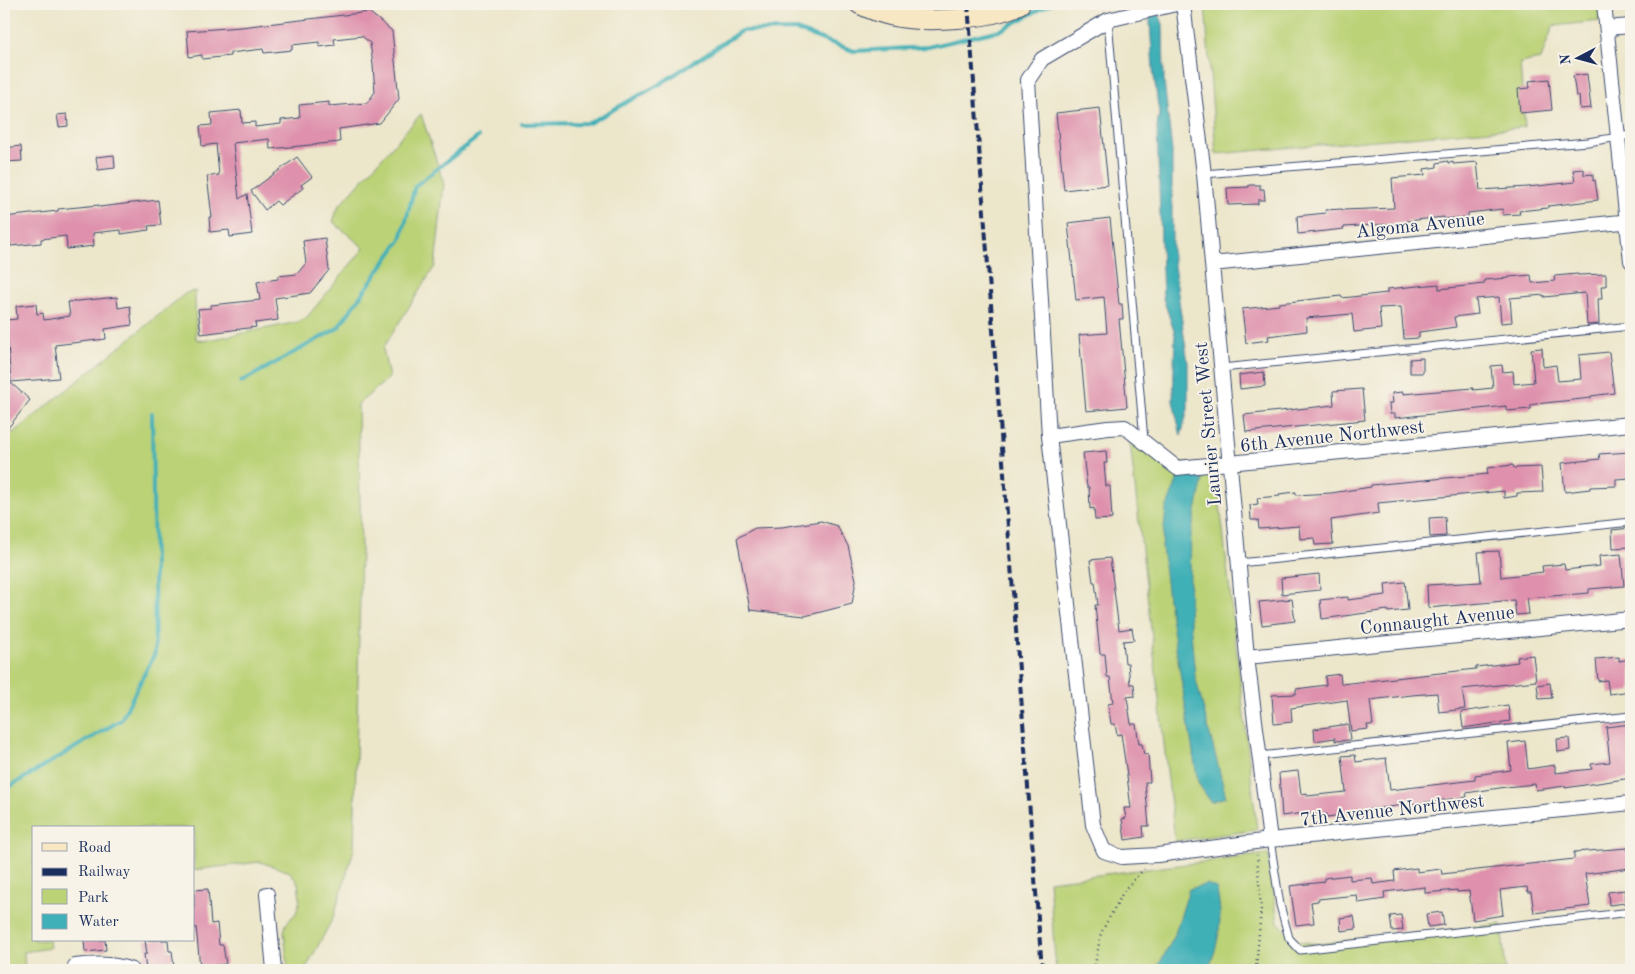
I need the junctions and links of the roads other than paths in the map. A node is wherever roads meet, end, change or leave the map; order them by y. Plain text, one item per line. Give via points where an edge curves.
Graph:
1 (859, 4) edge
2 (1020, 4) edge
3 (1176, 4) edge
4 (1183, 4) edge
5 (1604, 4) edge
6 (1108, 20) junction
7 (1631, 26) edge
8 (1607, 28) junction
9 (1625, 136) edge
10 (1204, 174) junction
11 (1629, 221) edge
12 (1631, 261) edge
13 (1212, 264) junction
14 (1631, 326) edge
15 (1222, 368) junction
16 (1631, 424) edge
17 (1050, 436) junction
18 (1145, 442) junction
19 (1229, 464) junction
20 (1631, 522) edge
21 (1238, 563) junction
22 (1631, 619) edge
23 (1247, 657) junction
24 (1631, 716) edge
25 (1259, 756) junction
26 (1631, 803) edge
27 (1263, 841) junction
28 (267, 894) dead end
29 (1631, 912) edge
30 (75, 966) dead end
31 (132, 970) edge
32 (274, 970) edge

1 - 2 street via 892,16 939,19 994,14
3 - 6 street, 7th Avenue Northwest
4 - 10 street, Laurier Street West
5 - 8 street
6 - 17 street, 7th Avenue Northwest via 1042,59 1028,80
6 - 18 lane
7 - 8 street
8 - 9 street
9 - 10 lane via 1588,142
9 - 11 street
10 - 13 street, Laurier Street West
11 - 12 street
11 - 13 street, Algoma Avenue
13 - 15 street, Laurier Street West
14 - 15 lane
15 - 19 street, Laurier Street West
16 - 19 street, 6th Avenue Northwest
17 - 18 street, 6th Avenue Northwest via 1125,427
17 - 27 street, 7th Avenue Northwest via 1093,825 1104,851 1122,857 1158,856
18 - 19 street, 6th Avenue Northwest via 1177,468
19 - 21 street, Laurier Street West
20 - 21 lane
21 - 23 street, Laurier Street West
22 - 23 street, Connaught Avenue
23 - 25 street, Laurier Street West
24 - 25 lane
25 - 27 street, Laurier Street West
26 - 27 street, 7th Avenue Northwest
27 - 29 lane via 1288,938 1300,950
28 - 32 street
30 - 31 street via 108,965

